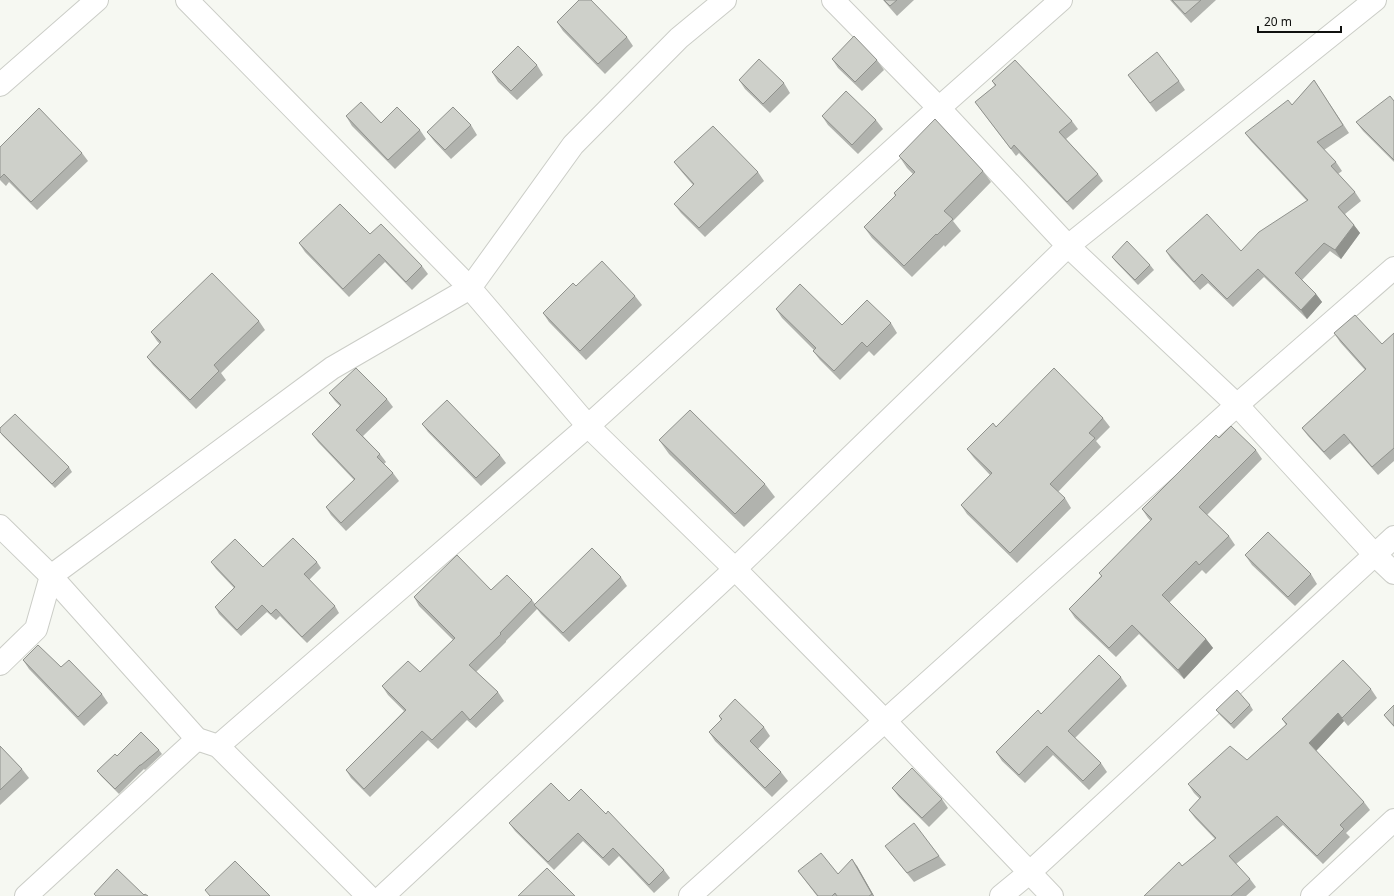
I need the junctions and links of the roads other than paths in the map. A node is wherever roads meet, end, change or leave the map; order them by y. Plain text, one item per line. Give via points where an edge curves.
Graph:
1 (97, 0) edge
2 (187, 0) edge
3 (725, 0) edge
4 (832, 0) edge
5 (1061, 0) edge
6 (1375, 0) edge
7 (0, 84) edge
8 (939, 108) junction
9 (1068, 246) junction
10 (1394, 268) edge
11 (470, 288) junction
12 (1237, 405) junction
13 (588, 426) junction
14 (0, 526) edge
15 (1394, 537) edge
16 (1374, 554) junction
17 (735, 569) junction
18 (1394, 573) edge
19 (50, 576) junction
20 (0, 664) edge
21 (885, 721) junction
22 (197, 739) junction
23 (218, 746) junction
24 (1394, 820) edge
25 (1029, 873) junction
26 (26, 896) edge
27 (368, 896) edge
28 (382, 896) edge
29 (690, 896) edge
30 (1001, 896) edge
31 (1052, 896) edge
32 (1312, 896) edge

1 - 7 street
2 - 11 street
3 - 11 street via 679,38 573,145
4 - 8 street
5 - 8 street
6 - 9 street
8 - 9 street
8 - 13 street
9 - 12 street
9 - 17 street
10 - 12 street
11 - 13 street
11 - 19 street via 332,368
12 - 16 street
12 - 21 street
13 - 17 street
13 - 23 street
14 - 19 street
15 - 16 street
16 - 18 street
16 - 25 street
17 - 21 street
17 - 28 street
19 - 20 street via 36,629
19 - 22 street
21 - 25 street
21 - 29 street
22 - 23 street
22 - 26 street
23 - 27 street
24 - 32 street
25 - 30 street
25 - 31 street

